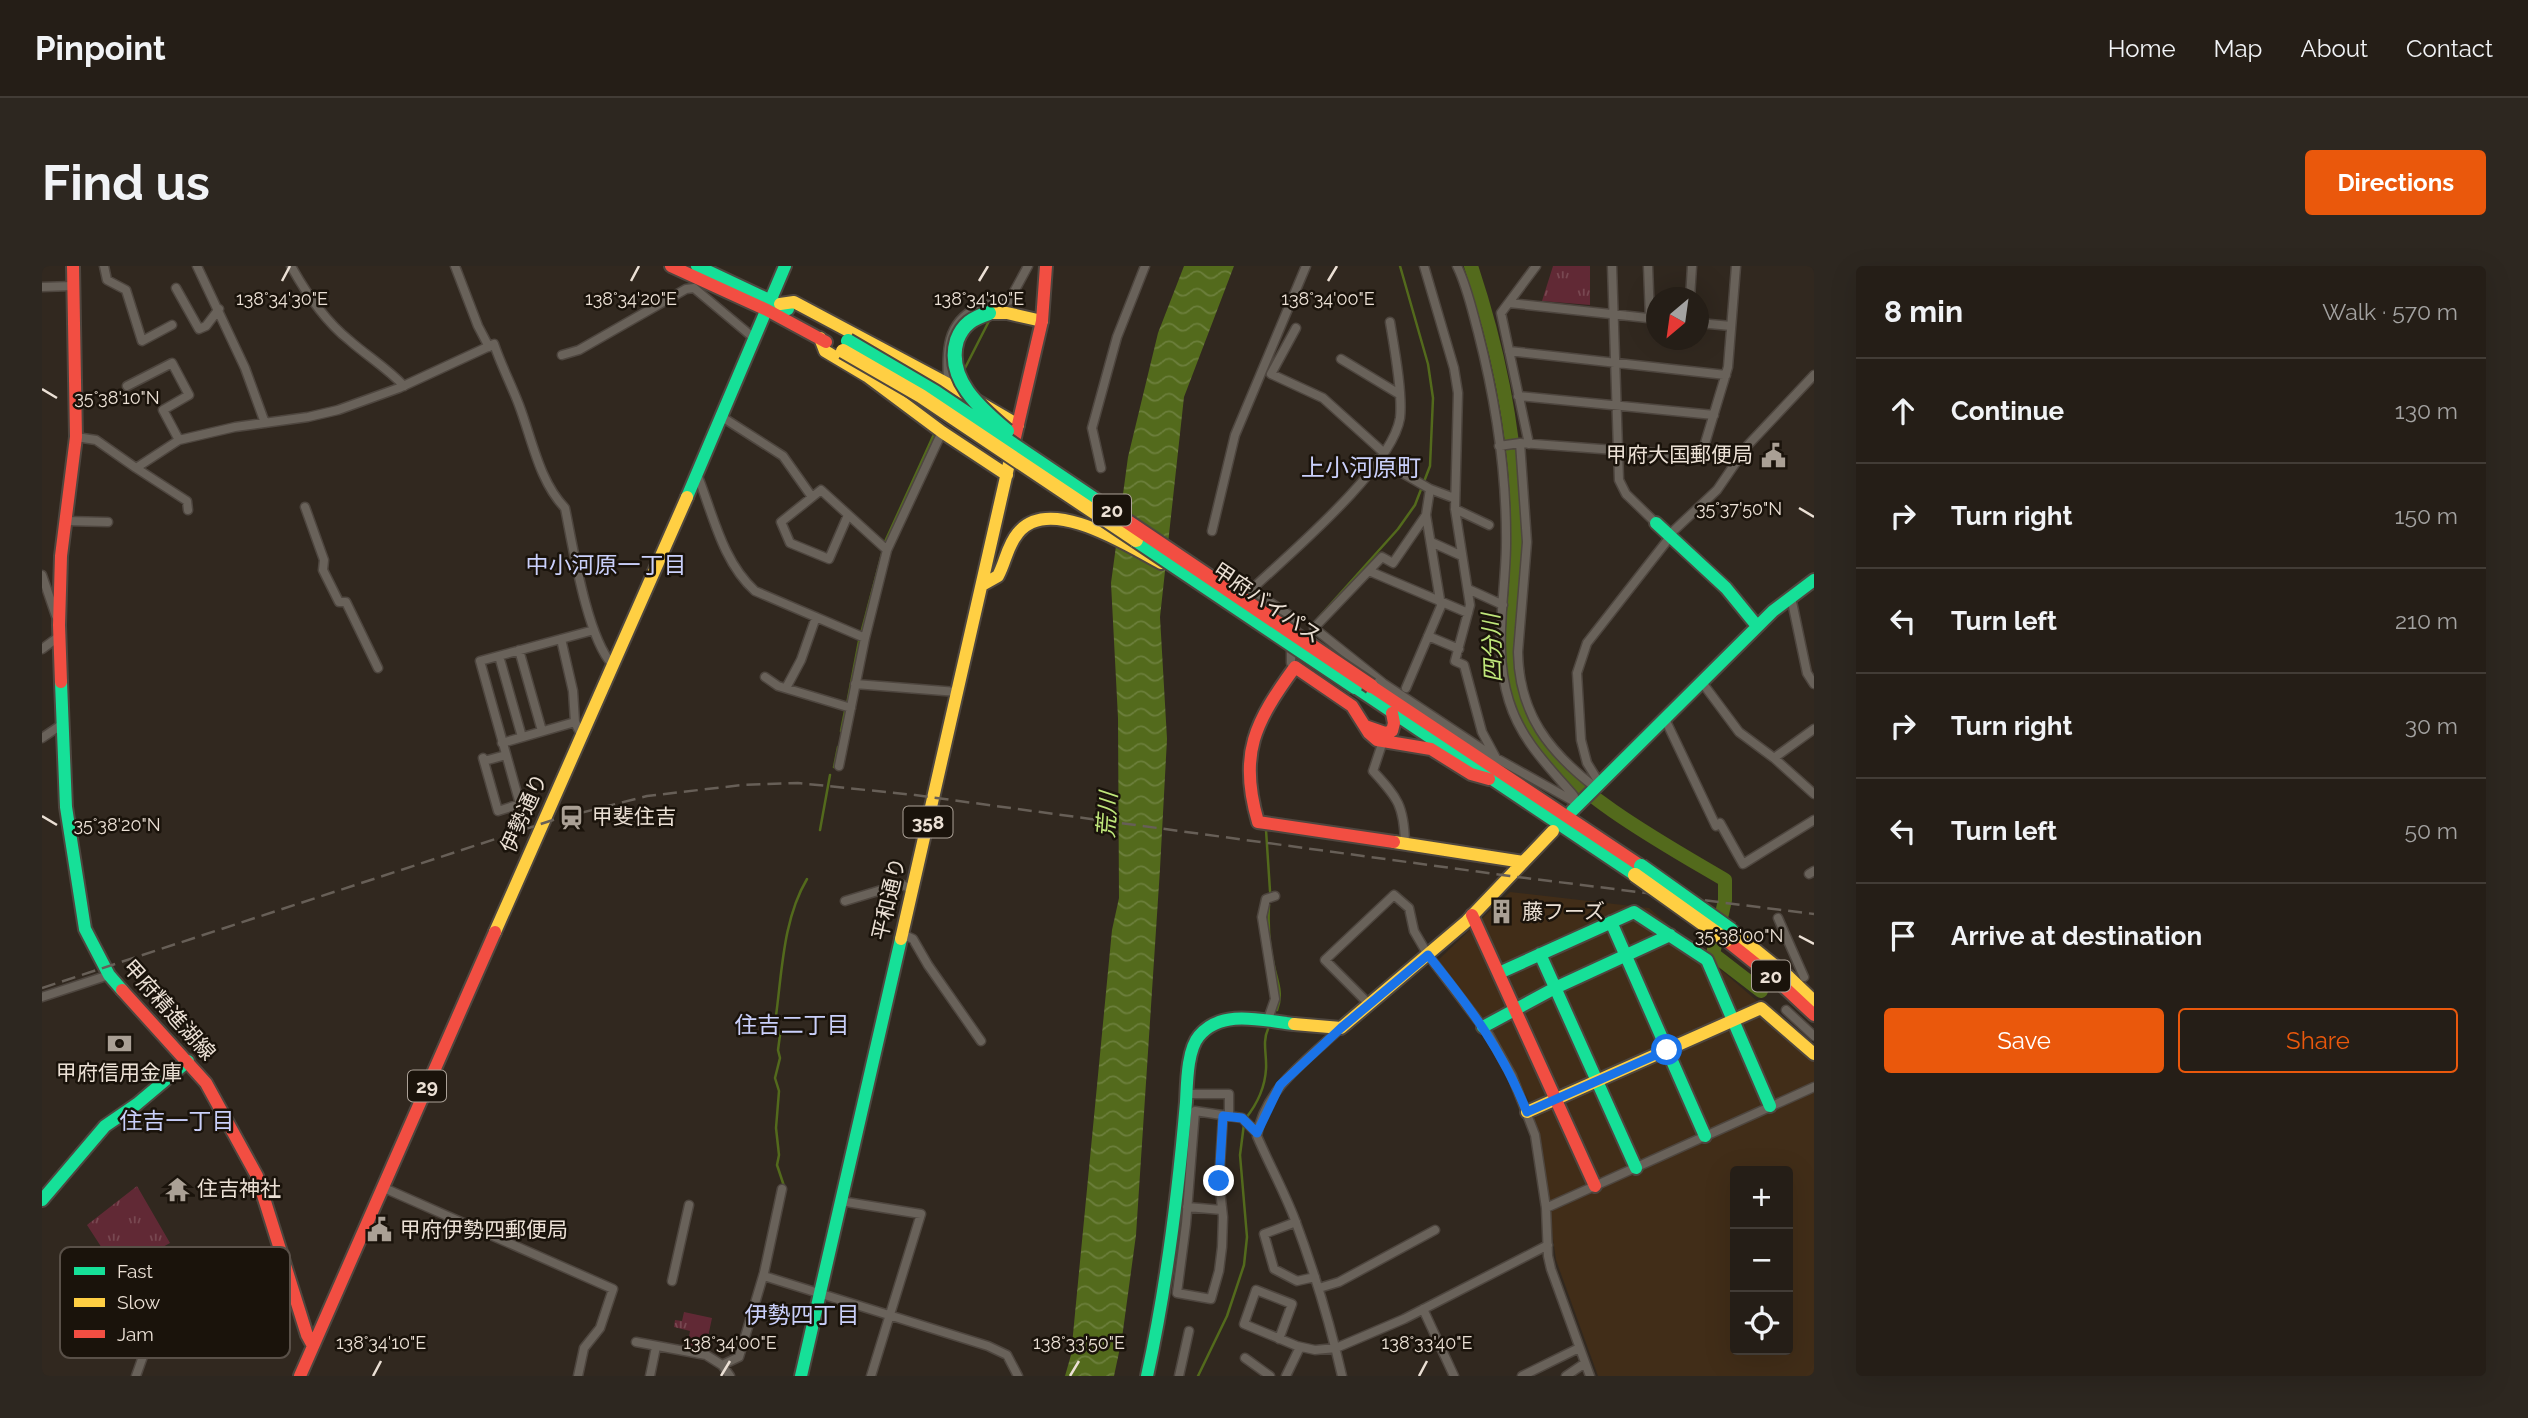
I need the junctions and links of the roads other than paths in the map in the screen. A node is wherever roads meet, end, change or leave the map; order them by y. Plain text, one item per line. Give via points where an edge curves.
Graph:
1 (73, 266) edge
2 (104, 266) edge
3 (197, 266) edge
4 (291, 266) edge
5 (455, 266) edge
6 (671, 266) edge
7 (698, 266) edge
8 (785, 266) edge
9 (1028, 266) edge
10 (1046, 266) edge
11 (1145, 266) edge
12 (1306, 266) edge
13 (1424, 266) edge
14 (1457, 266) edge
15 (1536, 266) edge
16 (1612, 266) edge
17 (1648, 266) edge
18 (1692, 266) edge
19 (1735, 266) edge
20 (73, 286) junction
21 (42, 287) edge
22 (1650, 287) edge
23 (1691, 287) edge
24 (176, 288) dead end
25 (1509, 303) junction
26 (773, 305) junction
27 (219, 309) junction
28 (1613, 314) junction
29 (1646, 317) edge
30 (1042, 321) junction
31 (1390, 322) dead end
32 (1709, 324) edge
33 (172, 325) dead end
34 (1731, 326) junction
35 (1296, 328) dead end
36 (820, 338) junction
37 (755, 339) junction
38 (846, 346) junction
39 (489, 347) junction
40 (1509, 351) junction
41 (562, 355) dead end
42 (1341, 359) dead end
43 (1614, 362) junction
44 (1727, 375) junction
45 (1814, 375) edge
46 (948, 384) junction
47 (127, 386) dead end
48 (404, 386) junction
49 (1399, 394) junction
50 (1518, 396) junction
51 (1615, 405) junction
52 (1714, 415) junction
53 (722, 417) junction
54 (265, 423) junction
55 (1018, 425) junction
56 (942, 432) junction
57 (76, 437) junction
58 (179, 440) junction
59 (1522, 443) junction
60 (1501, 445) junction
61 (1617, 451) junction
62 (1380, 456) junction
63 (136, 468) junction
64 (1101, 468) dead end
65 (697, 474) junction
66 (1007, 475) junction
67 (1429, 488) junction
68 (812, 497) junction
69 (1093, 497) junction
70 (1454, 498) junction
71 (305, 507) dead end
72 (1455, 509) junction
73 (188, 510) dead end
74 (848, 515) junction
75 (1426, 515) junction
76 (66, 522) junction
77 (108, 522) dead end
78 (1656, 523) joint
79 (1489, 525) dead end
80 (1212, 531) dead end
81 (1669, 537) junction
82 (1431, 542) junction
83 (887, 550) junction
84 (1462, 556) junction
85 (1368, 571) junction
86 (42, 575) edge
87 (1814, 580) edge
88 (982, 585) junction
89 (1209, 589) junction
90 (1468, 589) junction
91 (1791, 597) junction
92 (1441, 601) junction
93 (1503, 605) junction
94 (1468, 613) junction
95 (816, 617) junction
96 (1757, 626) junction
97 (60, 630) junction
98 (594, 630) junction
99 (1428, 636) junction
100 (865, 638) junction
101 (561, 639) junction
102 (42, 649) edge
103 (1459, 649) junction
104 (519, 650) junction
105 (499, 656) junction
106 (612, 664) junction
107 (1295, 667) junction
108 (378, 668) dead end
109 (765, 677) dead end
110 (1700, 681) junction
111 (855, 684) junction
112 (1814, 684) edge
113 (786, 688) junction
114 (1406, 688) dead end
115 (957, 692) junction
116 (851, 709) junction
117 (1392, 713) junction
118 (1665, 719) junction
119 (575, 722) junction
120 (64, 723) junction
121 (1364, 726) junction
122 (1814, 729) edge
123 (542, 732) junction
124 (522, 737) junction
125 (582, 737) junction
126 (42, 738) edge
127 (502, 743) junction
128 (1381, 747) dead end
129 (506, 755) junction
130 (1496, 758) junction
131 (1774, 758) junction
132 (839, 766) dead end
133 (1496, 782) junction
134 (1598, 786) junction
135 (1813, 792) edge
136 (1577, 804) junction
137 (1814, 820) edge
138 (1553, 831) dead end
139 (1405, 843) junction
140 (1523, 862) junction
141 (1638, 871) junction
142 (912, 890) junction
143 (1275, 896) dead end
144 (845, 901) dead end
145 (1472, 915) junction
146 (1778, 918) dead end
147 (1611, 922) junction
148 (902, 934) junction
149 (1670, 935) junction
150 (1728, 935) junction
151 (1540, 954) junction
152 (1428, 955) junction
153 (1625, 956) junction
154 (1499, 973) junction
155 (109, 975) junction
156 (1814, 978) edge
157 (1555, 988) junction
158 (42, 997) edge
159 (1814, 1001) edge
160 (1369, 1004) junction
161 (1515, 1010) junction
162 (1786, 1010) dead end
163 (1814, 1015) edge
164 (1734, 1020) junction
165 (1267, 1022) junction
166 (1483, 1027) junction
167 (1341, 1028) junction
168 (1814, 1036) edge
169 (981, 1041) dead end
170 (1667, 1050) junction
171 (1814, 1054) edge
172 (188, 1061) junction
173 (1597, 1081) junction
174 (1814, 1087) edge
175 (1187, 1094) junction
176 (1556, 1099) junction
177 (1770, 1106) junction
178 (1527, 1112) junction
179 (1226, 1116) junction
180 (1257, 1133) junction
181 (1705, 1136) junction
182 (1636, 1168) junction
183 (1595, 1186) junction
184 (384, 1188) junction
185 (782, 1189) dead end
186 (42, 1200) edge
187 (840, 1201) junction
188 (689, 1205) dead end
189 (1187, 1207) junction
190 (1546, 1208) junction
191 (1222, 1210) junction
192 (1296, 1222) junction
193 (1435, 1230) dead end
194 (1548, 1245) junction
195 (278, 1247) edge
196 (764, 1276) junction
197 (1315, 1278) junction
198 (672, 1281) dead end
199 (290, 1284) edge
200 (1319, 1288) junction
201 (820, 1293) junction
202 (1423, 1309) junction
203 (890, 1316) junction
204 (1189, 1331) dead end
205 (1279, 1339) junction
206 (636, 1342) dead end
207 (313, 1346) junction
208 (656, 1347) junction
209 (1300, 1347) junction
210 (1336, 1348) junction
211 (1578, 1348) junction
212 (142, 1358) edge
213 (1245, 1358) dead end
214 (1585, 1363) junction
215 (722, 1365) junction
216 (136, 1376) edge
217 (300, 1376) edge
218 (578, 1376) edge
219 (650, 1376) edge
220 (730, 1376) edge
221 (801, 1376) edge
222 (871, 1376) edge
223 (1018, 1376) edge
224 (1147, 1376) edge
225 (1179, 1376) edge
226 (1270, 1376) edge
227 (1286, 1376) edge
228 (1342, 1376) edge
229 (1454, 1376) edge
230 (1522, 1376) edge
231 (1566, 1376) edge
232 (1590, 1376) edge

1 - 20 main road, 甲府精進湖線
2 - 33 street via 107,280 126,290 142,341
3 - 27 street
4 - 48 street via 312,301 347,339
5 - 39 street
6 - 26 main road, 甲府バイパス / 20
7 - 26 main road, 甲府バイパス / 20
8 - 26 main road, 伊勢通り / 29
9 - 46 street via 1009,300 979,307 959,322 947,343
10 - 30 main road, 平和通り / 358
11 - 64 street via 1117,337 1092,428
12 - 80 street via 1235,435
13 - 70 street via 1458,393
14 - 60 street via 1487,370
15 - 25 street
16 - 28 street
17 - 22 street
18 - 23 street
19 - 34 street
20 - 21 street
20 - 57 main road, 甲府精進湖線
24 - 27 street via 199,329
25 - 28 street
25 - 40 street via 1501,313
26 - 36 main road, 甲府バイパス / 20
26 - 37 main road, 伊勢通り / 29
26 - 38 main road, 甲府バイパス / 20
26 - 46 main road via 794,302
27 - 54 street
28 - 29 street
28 - 43 street
30 - 55 main road, 平和通り / 358
30 - 69 main road, bridge via 1007,313 975,317 963,326 952,359 959,380 993,420 1088,487
31 - 49 street
32 - 34 street
34 - 44 street
35 - 62 street via 1271,374 1323,398
36 - 38 main road, 甲府バイパス / 20
36 - 56 main road via 825,351
37 - 41 street via 694,288
37 - 53 main road, 伊勢通り / 29
38 - 69 main road, 甲府バイパス / 20, bridge via 935,392
38 - 89 main road, 甲府バイパス / 20, bridge
39 - 48 street
39 - 98 street via 494,344 544,478 565,508
40 - 43 street
40 - 50 street
42 - 49 street
43 - 44 street
43 - 51 street
44 - 52 street
45 - 81 street via 1748,445 1717,490
46 - 55 main road
47 - 58 street via 172,363 189,395 163,410
48 - 54 street via 338,410
49 - 62 street via 1396,433
50 - 51 street
50 - 59 street
51 - 52 street
51 - 61 street
52 - 61 street via 1700,455
53 - 65 main road, 伊勢通り / 29
53 - 68 street via 783,456
54 - 58 street
55 - 66 main road, 平和通り / 358
56 - 66 main road
56 - 83 street
57 - 63 street via 96,439
57 - 76 main road, 甲府精進湖線
58 - 63 street
59 - 60 street
59 - 61 street
59 - 134 street via 1527,542 1518,666 1523,690 1548,744 1571,768
60 - 93 street via 1506,546
61 - 78 street via 1621,487
62 - 67 street
62 - 107 street via 1359,487 1251,590 1291,616 1291,663
63 - 73 street via 187,501
65 - 95 street via 710,516 741,578 755,591
65 - 106 main road, 伊勢通り / 29
66 - 88 main road, 平和通り / 358
67 - 70 street
67 - 75 street
68 - 74 street via 821,491
68 - 74 street via 781,522 790,543 829,559
69 - 141 main road, 甲府バイパス / 20, bridge
70 - 72 street
71 - 108 street via 324,560 323,570 339,602 346,603
72 - 79 street
72 - 84 street
74 - 83 street
75 - 82 street
75 - 85 street via 1393,563 1382,557
76 - 77 street
76 - 97 main road, 甲府精進湖線
78 - 81 main road
81 - 96 main road via 1726,588
81 - 134 street via 1587,643 1577,673 1581,740
82 - 84 street
82 - 92 street
83 - 100 street
84 - 90 street
85 - 92 street
85 - 130 street via 1314,628 1383,683
86 - 97 street
87 - 91 main road
88 - 89 main road, bridge via 1000,577 1012,540 1041,518 1080,523
88 - 115 main road, 平和通り / 358
89 - 117 main road, 甲府バイパス / 20, bridge
90 - 93 street
90 - 94 street
91 - 96 main road
91 - 112 street via 1807,673
92 - 94 street
92 - 99 street
93 - 136 street via 1500,642 1509,701 1535,753
94 - 103 street
95 - 100 street
95 - 113 street
96 - 110 main road
97 - 102 street
97 - 120 main road, 甲府精進湖線
98 - 101 street
98 - 106 street
99 - 103 street
99 - 114 street
100 - 111 street
101 - 104 street
101 - 119 street
103 - 130 street via 1455,661 1464,665 1482,732
104 - 105 street
104 - 123 street
105 - 124 street
105 - 127 street via 480,661
106 - 125 main road, 伊勢通り / 29
107 - 121 main road via 1352,706
107 - 139 main road via 1264,711 1251,748 1249,783 1258,822
109 - 113 street
110 - 118 main road
110 - 131 street via 1739,732
111 - 115 street
111 - 116 street
113 - 116 street
115 - 142 main road, 平和通り / 358
116 - 132 street
117 - 121 main road via 1392,731
117 - 133 main road, 甲府バイパス / 20
118 - 134 main road
118 - 137 street via 1716,826 1720,823 1743,864
119 - 123 street
119 - 125 street
120 - 126 street
120 - 155 main road, 甲府精進湖線 via 66,807 85,929
121 - 133 main road via 1377,740 1431,750 1471,774
122 - 131 street
123 - 124 street
124 - 127 street
125 - 184 main road, 伊勢通り / 29
127 - 129 street
128 - 139 street via 1373,771 1401,806
129 - 129 street via 520,804 498,811 483,760
130 - 136 street
131 - 135 street
133 - 141 main road, 甲府バイパス / 20
134 - 136 main road
138 - 140 main road
139 - 140 main road
140 - 145 main road
141 - 150 main road, 甲府バイパス / 20, bridge
142 - 144 street via 901,884
142 - 148 main road, 平和通り / 358
143 - 165 street via 1266,900 1262,917 1275,999
145 - 152 main road
145 - 154 main road
146 - 156 street via 1798,964 1804,974
147 - 149 main road via 1634,912
147 - 151 main road
147 - 153 main road
148 - 169 street via 913,940
148 - 187 main road, 平和通り / 358
149 - 153 main road
149 - 164 main road via 1707,960
150 - 159 main road, 甲府バイパス / 20 via 1789,977
150 - 163 main road, 甲府バイパス / 20
151 - 154 main road
151 - 157 main road
152 - 160 main road
152 - 160 street via 1414,931 1409,908 1394,895 1325,960
152 - 166 street
153 - 157 main road
153 - 170 main road
154 - 161 main road
155 - 158 street
155 - 172 main road, 甲府精進湖線
157 - 161 main road
157 - 173 main road
160 - 167 main road
161 - 166 main road
161 - 176 main road
162 - 168 street
164 - 170 main road
164 - 171 main road via 1761,1008
164 - 177 main road
165 - 167 main road
165 - 175 main road via 1231,1018 1202,1032 1193,1045
166 - 178 street
167 - 180 street via 1280,1085
170 - 173 main road
170 - 181 main road
172 - 186 main road via 106,1126
172 - 195 main road, 甲府精進湖線 via 206,1083 257,1175
173 - 176 main road
173 - 182 main road
174 - 177 street
175 - 179 street via 1230,1094
175 - 224 main road via 1178,1197
176 - 178 main road
176 - 183 main road
177 - 181 street
178 - 190 street
179 - 180 street via 1242,1118
179 - 189 street via 1195,1111
179 - 191 street via 1219,1181
180 - 192 street
181 - 182 street
182 - 183 street
183 - 190 street
184 - 207 main road, 伊勢通り / 29
184 - 218 street via 613,1289 600,1328 584,1348
185 - 196 street
187 - 201 main road, 平和通り / 358
187 - 203 street via 921,1214
188 - 198 street
189 - 191 street
189 - 191 street via 1177,1293 1211,1299 1219,1270
190 - 194 street
192 - 197 street
192 - 197 street via 1264,1234 1274,1269 1297,1281
193 - 200 street via 1339,1282
194 - 202 street
194 - 211 street via 1551,1269
196 - 201 street
196 - 215 street via 739,1357
197 - 200 street
199 - 207 main road, 甲府精進湖線
200 - 210 street
201 - 203 street
201 - 221 main road, 平和通り / 358
202 - 210 street
202 - 229 street
203 - 222 street
203 - 223 street via 998,1350 1007,1355
204 - 225 street
205 - 205 street via 1292,1304 1256,1290 1244,1324
205 - 209 street
206 - 208 street
207 - 217 main road, 伊勢通り / 29
208 - 215 street via 706,1355
208 - 219 street
209 - 210 street
209 - 227 street
210 - 228 street
211 - 214 street
211 - 230 street
212 - 216 street
213 - 226 street
214 - 231 street
214 - 232 street
215 - 220 street

